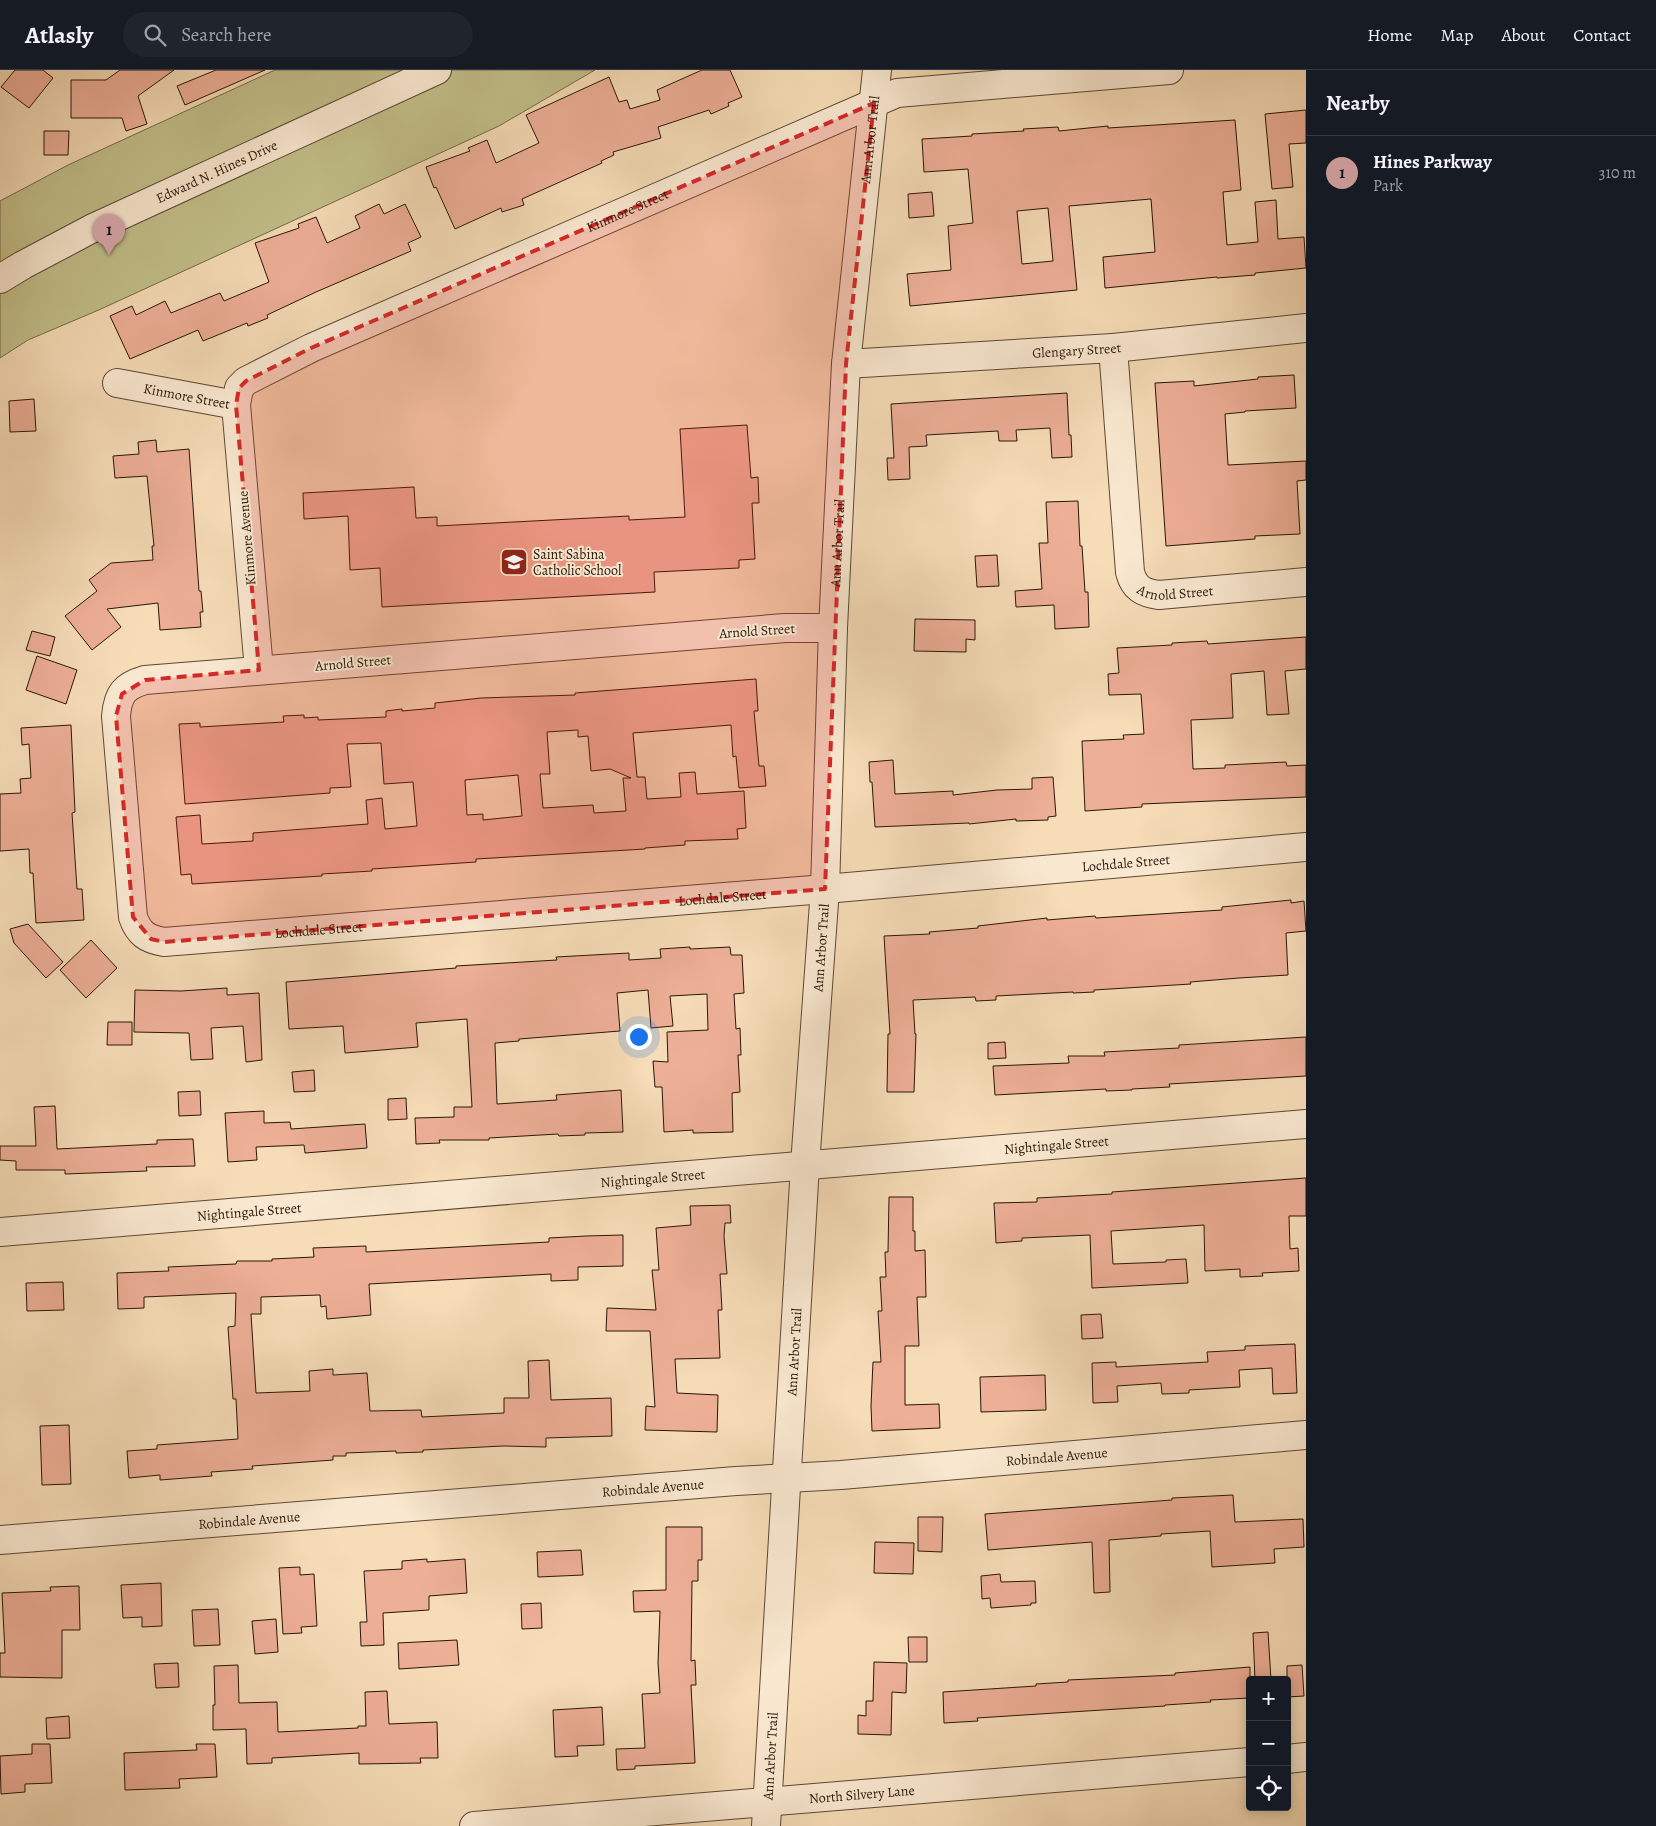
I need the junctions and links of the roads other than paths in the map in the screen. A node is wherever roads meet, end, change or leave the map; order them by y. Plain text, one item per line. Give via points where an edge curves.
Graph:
1 (437, 70) edge
2 (877, 70) edge
3 (1169, 70) edge
4 (874, 103) junction
5 (0, 279) edge
6 (1306, 328) edge
7 (1113, 348) junction
8 (846, 364) junction
9 (117, 383) dead end
10 (236, 405) junction
11 (1306, 582) edge
12 (832, 628) junction
13 (259, 670) junction
14 (1306, 847) edge
15 (825, 889) junction
16 (142, 933) joint
17 (1306, 1124) edge
18 (805, 1165) junction
19 (0, 1232) edge
20 (1306, 1435) edge
21 (787, 1479) junction
22 (0, 1540) edge
23 (1306, 1757) edge
24 (1291, 1759) edge
25 (1246, 1762) edge
26 (766, 1814) edge
27 (474, 1826) edge

1 - 5 street, Edward N. Hines Drive via 91,229
2 - 4 street, Ann Arbor Trail
3 - 4 street, Kinmore Street via 897,94
4 - 8 street, Ann Arbor Trail
4 - 10 street, Kinmore Street via 311,348 246,381 239,388
6 - 7 street, Glengary Street
7 - 8 street, Glengary Street
7 - 11 street, Arnold Street via 1130,572 1136,586 1158,595
8 - 12 street, Ann Arbor Trail
9 - 10 street, Kinmore Street
10 - 13 street, Kinmore Avenue
12 - 13 street, Arnold Street via 785,628
12 - 15 street, Ann Arbor Trail
13 - 16 street, Arnold Street via 145,680 127,688 118,702 116,716 133,917
14 - 15 street, Lochdale Street
15 - 16 street, Lochdale Street via 164,942 151,940
15 - 18 street, Ann Arbor Trail
17 - 18 street, Nightingale Street
18 - 19 street, Nightingale Street
18 - 21 street, Ann Arbor Trail
20 - 21 street, Robindale Avenue
21 - 22 street, Robindale Avenue
21 - 26 street, Ann Arbor Trail
23 - 24 street
25 - 26 street, North Silvery Lane
26 - 27 street, North Silvery Lane

